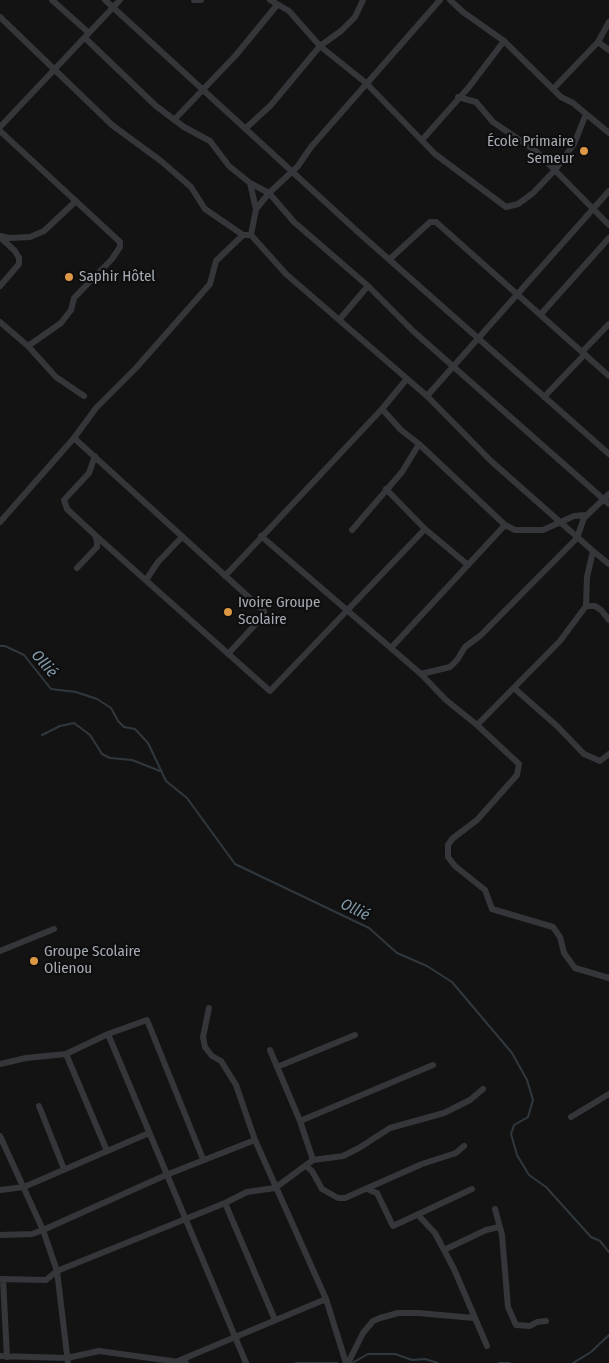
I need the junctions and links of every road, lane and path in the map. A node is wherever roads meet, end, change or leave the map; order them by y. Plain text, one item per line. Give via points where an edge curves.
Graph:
1 (52, 0) edge
2 (105, 0) edge
3 (120, 0) edge
4 (194, 0) edge
5 (200, 0) edge
6 (270, 0) edge
7 (363, 0) edge
8 (440, 0) edge
9 (450, 0) edge
10 (277, 5) junction
11 (113, 7) junction
12 (0, 17) edge
13 (609, 22) edge
14 (87, 36) junction
15 (504, 41) junction
16 (598, 42) junction
17 (320, 46) junction
18 (609, 50) edge
19 (53, 69) junction
20 (366, 83) junction
21 (554, 89) junction
22 (204, 90) junction
23 (458, 97) junction
24 (586, 114) junction
25 (174, 120) junction
26 (246, 128) junction
27 (0, 131) edge
28 (609, 133) edge
29 (422, 140) junction
30 (555, 170) junction
31 (293, 171) junction
32 (250, 183) junction
33 (609, 191) edge
34 (269, 193) junction
35 (76, 201) junction
36 (256, 209) junction
37 (592, 209) junction
38 (609, 226) edge
39 (243, 234) junction
40 (251, 235) junction
41 (0, 236) edge
42 (609, 238) edge
43 (390, 258) junction
44 (0, 286) edge
45 (368, 286) junction
46 (518, 296) junction
47 (541, 314) junction
48 (339, 320) junction
49 (0, 322) edge
50 (609, 324) edge
51 (479, 338) junction
52 (28, 346) junction
53 (583, 353) junction
54 (455, 367) junction
55 (609, 376) edge
56 (406, 380) junction
57 (84, 396) dead end
58 (427, 396) junction
59 (544, 397) junction
60 (382, 409) junction
61 (74, 438) junction
62 (419, 444) junction
63 (609, 454) edge
64 (95, 456) junction
65 (386, 489) junction
66 (607, 499) edge
67 (587, 515) junction
68 (0, 522) edge
69 (560, 523) junction
70 (505, 525) junction
71 (425, 529) junction
72 (352, 530) dead end
73 (95, 535) junction
74 (261, 536) junction
75 (182, 538) junction
76 (577, 538) junction
77 (593, 550) junction
78 (609, 564) edge
79 (468, 565) junction
80 (77, 568) dead end
81 (225, 576) junction
82 (146, 580) junction
83 (586, 606) junction
84 (347, 609) junction
85 (609, 620) edge
86 (391, 648) junction
87 (228, 654) junction
88 (420, 674) junction
89 (514, 688) junction
90 (477, 725) junction
91 (609, 754) edge
92 (54, 929) dead end
93 (0, 951) edge
94 (609, 978) edge
95 (209, 1008) dead end
96 (108, 1034) junction
97 (355, 1035) dead end
98 (270, 1050) dead end
99 (66, 1054) junction
100 (0, 1064) edge
101 (433, 1065) dead end
102 (277, 1067) junction
103 (483, 1089) dead end
104 (609, 1094) edge
105 (39, 1106) dead end
106 (571, 1117) dead end
107 (300, 1121) junction
108 (149, 1133) junction
109 (0, 1136) edge
110 (255, 1140) junction
111 (464, 1146) dead end
112 (107, 1151) junction
113 (203, 1159) junction
114 (313, 1160) junction
115 (306, 1166) junction
116 (64, 1169) junction
117 (166, 1175) junction
118 (24, 1187) junction
119 (275, 1188) junction
120 (472, 1189) dead end
121 (0, 1190) edge
122 (367, 1190) junction
123 (225, 1203) junction
124 (495, 1209) dead end
125 (418, 1215) junction
126 (184, 1218) junction
127 (499, 1227) junction
128 (43, 1230) junction
129 (0, 1235) edge
130 (444, 1250) junction
131 (57, 1271) junction
132 (1, 1279) edge
133 (326, 1299) junction
134 (474, 1318) junction
135 (276, 1320) junction
136 (546, 1321) dead end
137 (3, 1331) edge
138 (236, 1337) junction
139 (486, 1346) dead end
140 (4, 1357) edge
141 (67, 1361) edge
142 (178, 1361) junction
143 (186, 1363) edge
144 (246, 1363) edge
145 (347, 1363) edge

1 - 14 street
2 - 11 street
3 - 11 street
4 - 5 street
6 - 10 street
7 - 17 street via 355,17
8 - 20 street
9 - 15 street
10 - 17 street via 288,11
10 - 22 street
11 - 14 street
11 - 22 street
12 - 19 street
13 - 16 street
14 - 19 street
14 - 25 street
15 - 21 street
15 - 23 street
16 - 18 street
16 - 21 street
17 - 20 street
17 - 26 street via 271,105
19 - 27 street
19 - 39 street via 112,125 191,187 205,209
20 - 29 street
20 - 31 street
21 - 24 street
22 - 25 street
22 - 26 street
23 - 29 street
23 - 30 street via 476,102 493,122 536,151
24 - 28 street
24 - 30 street via 574,144
25 - 32 street via 210,141 229,166
26 - 31 street
27 - 35 street
29 - 30 street via 457,172 506,207 518,204 533,193
30 - 37 street
31 - 34 street
31 - 43 street
32 - 34 street
32 - 36 street
33 - 37 street
34 - 36 street
34 - 45 street via 294,222
35 - 41 street via 44,231 30,237
35 - 52 street via 120,242 120,247 94,280 74,298 61,323
36 - 40 street
37 - 38 street
37 - 46 street
39 - 40 street
39 - 61 street via 216,261 210,284 96,408
40 - 48 street via 286,274
41 - 44 street via 15,251 20,264
42 - 47 street
43 - 46 street via 430,222 436,222
43 - 51 street
45 - 48 street
45 - 54 street
46 - 47 street
46 - 51 street
47 - 53 street
48 - 56 street
49 - 52 street
50 - 53 street
51 - 54 street
51 - 59 street
52 - 57 street via 56,377
53 - 55 street
53 - 59 street
54 - 58 street
54 - 66 street
56 - 58 street
56 - 60 street
58 - 69 street via 491,462
59 - 63 street
60 - 62 street
60 - 74 street
61 - 64 street
61 - 68 street
62 - 65 street via 411,460
62 - 70 street
64 - 73 street via 89,473 64,500 67,509
64 - 75 street
65 - 71 street
65 - 72 street
66 - 67 street
67 - 69 street via 574,516
67 - 76 street via 579,527
69 - 70 street via 543,530 526,531
69 - 76 street
70 - 79 street
71 - 79 street
71 - 84 street
73 - 80 street via 97,547
73 - 82 street
74 - 81 street
74 - 84 street
75 - 81 street
75 - 82 street via 158,562
76 - 77 street
76 - 88 street via 481,635 465,647 450,667
77 - 78 street
77 - 83 street via 587,576
79 - 86 street
81 - 87 street via 265,613
82 - 87 street
83 - 85 street via 595,606
83 - 89 street via 560,642
84 - 86 street
84 - 87 street via 272,691
86 - 88 street
88 - 90 street
89 - 90 street
89 - 91 street via 584,754 600,761
90 - 94 street via 519,766 517,774 477,820 452,840 447,850 448,857 485,890 492,909 554,928 564,953 575,968
92 - 93 street
95 - 110 street via 203,1038 205,1047 228,1069
96 - 99 street
96 - 108 street
96 - 113 street via 146,1020
97 - 102 street
98 - 102 street
99 - 100 street
99 - 112 street
101 - 107 street
102 - 107 street
103 - 114 street via 444,1114 390,1128 343,1156
104 - 106 street
105 - 116 street
107 - 114 street
108 - 112 street
108 - 117 street
109 - 118 street
110 - 113 street
110 - 119 street
111 - 122 street via 456,1153 422,1164
112 - 116 street
113 - 117 street
114 - 115 street
115 - 119 street
115 - 122 street via 322,1188 338,1198
116 - 118 street
117 - 126 street
117 - 128 street
118 - 121 street
118 - 128 street
119 - 123 street via 247,1192
119 - 133 street
120 - 125 street
122 - 125 street via 377,1193 390,1225
123 - 126 street
123 - 135 street
124 - 127 street
125 - 130 street via 435,1233
126 - 131 street
126 - 138 street
127 - 130 street
127 - 136 street via 508,1307 516,1325 530,1326
128 - 129 street via 32,1234
128 - 131 street
130 - 134 street
131 - 132 street via 46,1280
131 - 141 street
132 - 137 street
133 - 135 street
133 - 145 street
134 - 139 street
134 - 145 street via 398,1313 380,1318 363,1333
135 - 138 street
137 - 140 street
138 - 142 street
138 - 144 street
140 - 141 street
141 - 142 street via 99,1351
142 - 143 street

